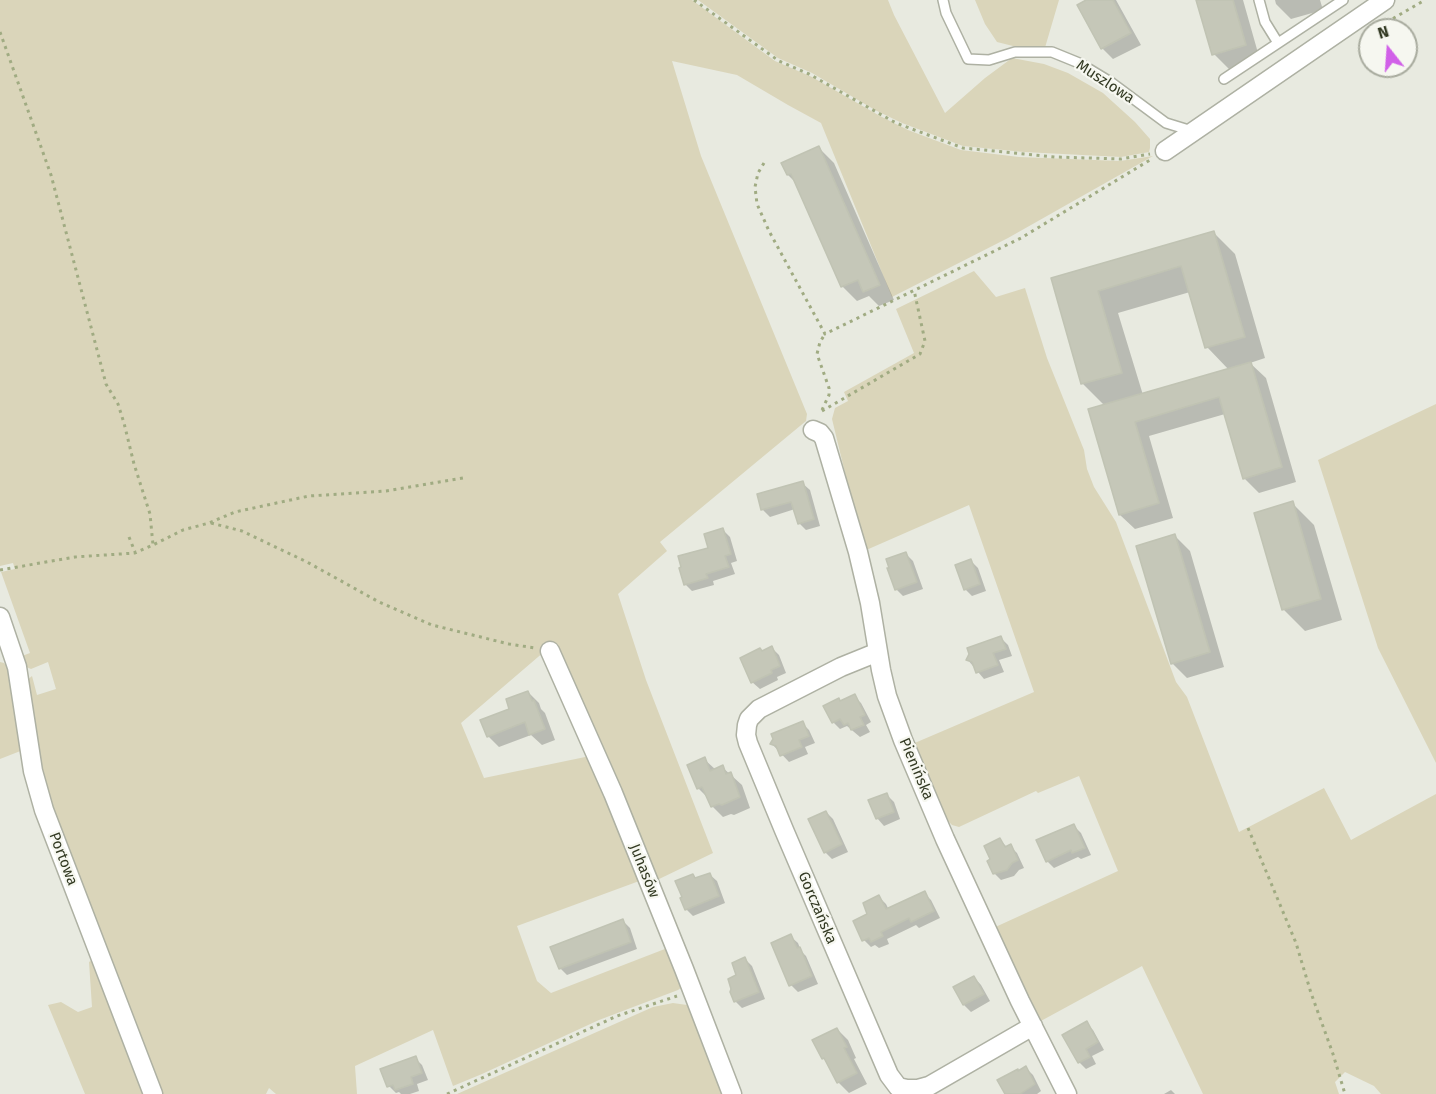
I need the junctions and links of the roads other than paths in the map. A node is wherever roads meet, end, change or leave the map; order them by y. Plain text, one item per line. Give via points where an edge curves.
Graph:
1 (943, 0) edge
2 (1259, 0) edge
3 (1343, 0) edge
4 (1385, 0) edge
5 (1278, 43) junction
6 (1224, 79) dead end
7 (1192, 131) junction
8 (1165, 151) road end
9 (813, 430) dead end
10 (0, 617) edge
11 (6, 651) edge
12 (550, 651) road end
13 (878, 652) junction
14 (1033, 1026) junction
15 (153, 1094) edge
16 (732, 1094) edge
17 (1067, 1094) edge

1 - 7 lane, Muszlowa via 968,59 989,60 1015,52 1052,52 1112,83 1166,123
2 - 5 lane via 1265,22
3 - 5 lane
4 - 7 street
5 - 6 lane
7 - 8 street
9 - 13 street, Pienińska via 824,438 858,552
10 - 11 street, Portowa
11 - 15 street, Portowa via 17,667 33,771 44,810
12 - 16 street, Juhasów via 613,794
13 - 14 street, Pienińska via 887,696 903,740 945,840
13 - 14 street, Gorczańska via 759,709 749,719 748,743 784,830 889,1076 898,1087 929,1086
14 - 17 street, Pienińska

